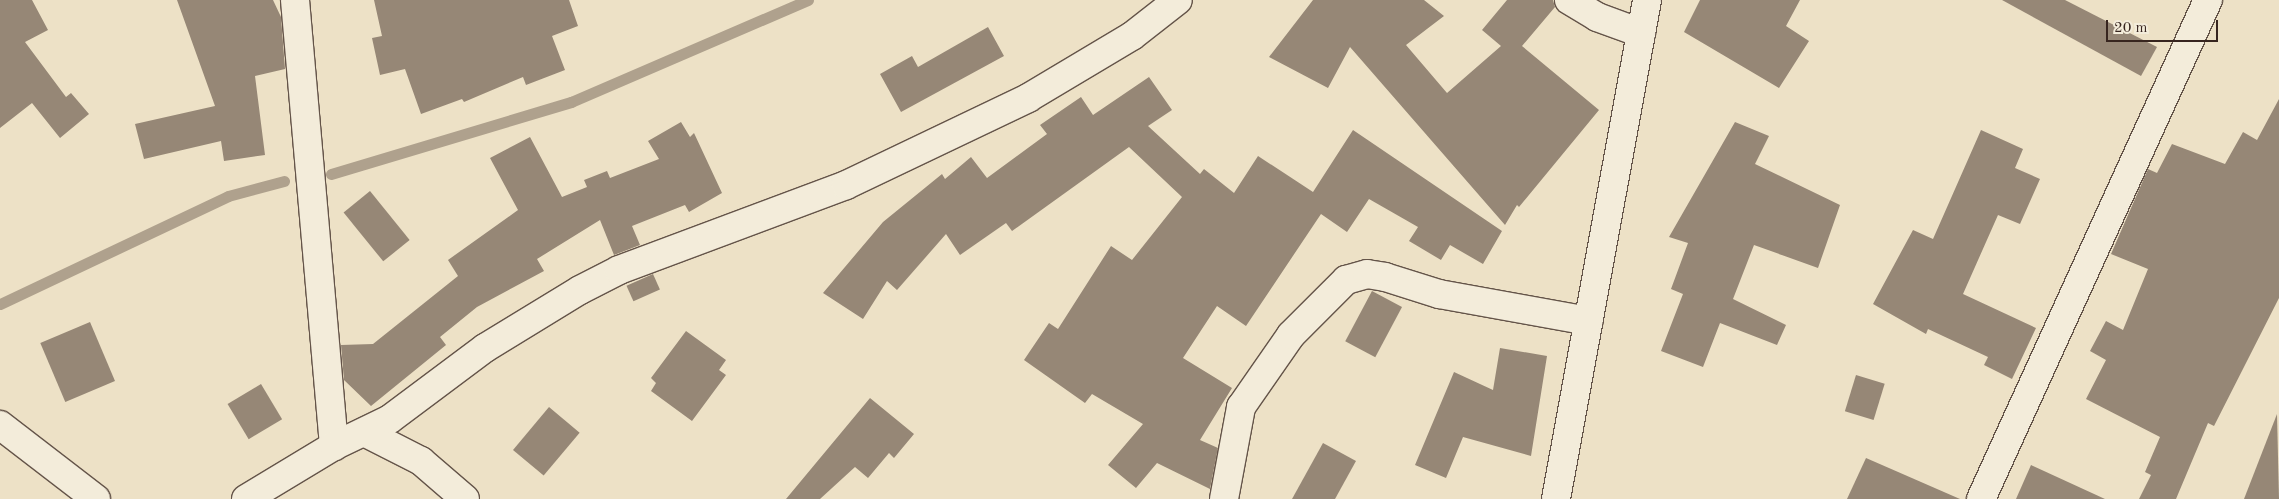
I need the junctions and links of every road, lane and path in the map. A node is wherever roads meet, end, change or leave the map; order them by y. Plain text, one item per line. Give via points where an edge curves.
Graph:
1 (294, 0) edge
2 (1178, 0) edge
3 (1568, 0) edge
4 (1646, 0) edge
5 (2208, 0) edge
6 (1641, 33) junction
7 (1589, 321) junction
8 (0, 425) edge
9 (366, 433) junction
10 (334, 446) junction
11 (96, 499) edge
12 (246, 499) edge
13 (465, 499) edge
14 (1224, 499) edge
15 (1556, 499) edge
16 (1981, 499) edge

1 - 10 street
2 - 9 street via 1132,36 1020,102 846,185 618,270 580,290 485,348
3 - 6 street via 1597,17
4 - 6 street
5 - 16 street
6 - 7 street
7 - 14 street via 1439,294 1385,277 1367,274 1346,280 1291,335 1241,407
7 - 15 street
8 - 11 street
9 - 10 street
9 - 13 street via 421,461
10 - 12 street

